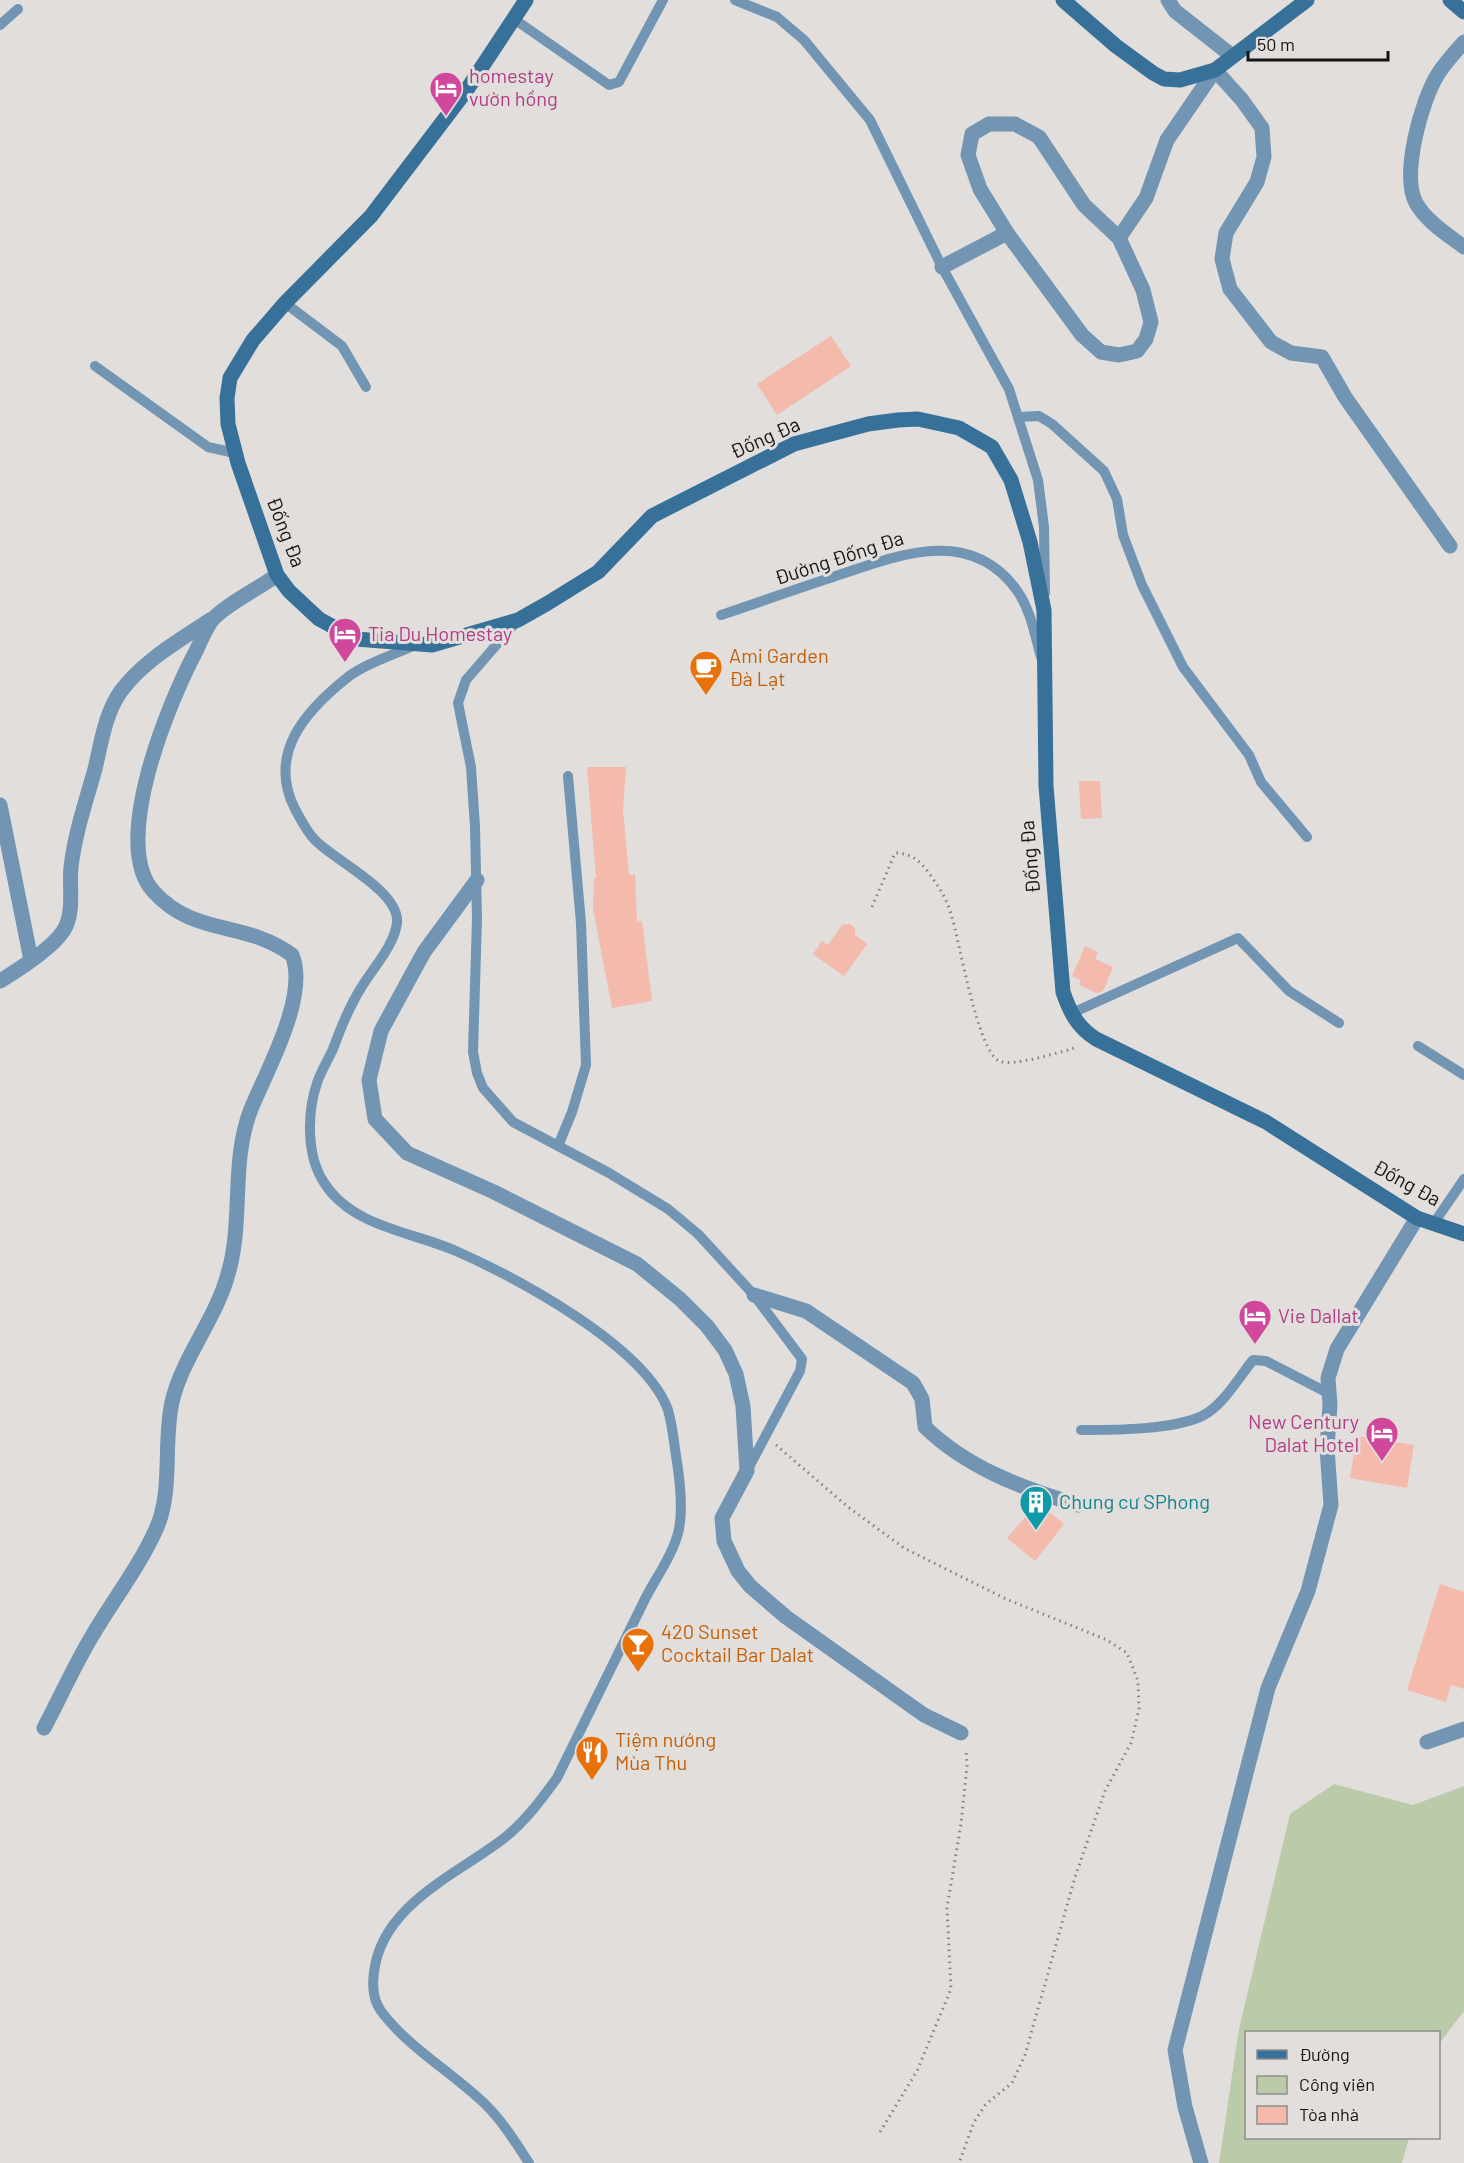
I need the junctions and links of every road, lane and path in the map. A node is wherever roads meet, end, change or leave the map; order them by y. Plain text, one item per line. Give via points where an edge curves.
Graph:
1 (526, 0) edge
2 (663, 0) edge
3 (735, 0) edge
4 (1063, 0) edge
5 (1168, 0) edge
6 (1307, 0) edge
7 (1450, 0) edge
8 (18, 9) dead end
9 (1464, 12) edge
10 (514, 19) junction
11 (0, 25) edge
12 (1464, 42) edge
13 (1231, 56) junction
14 (1215, 70) junction
15 (1007, 233) junction
16 (1119, 238) junction
17 (1464, 247) edge
18 (942, 267) junction
19 (285, 303) junction
20 (95, 366) dead end
21 (366, 387) dead end
22 (1018, 417) junction
23 (235, 453) junction
24 (1450, 546) dead end
25 (277, 575) junction
26 (1044, 610) junction
27 (721, 615) dead end
28 (213, 619) junction
29 (518, 620) junction
30 (418, 644) junction
31 (1044, 669) junction
32 (568, 776) dead end
33 (0, 805) edge
34 (1307, 837) dead end
35 (477, 880) junction
36 (872, 907) dead end
37 (31, 960) junction
38 (0, 981) edge
39 (1070, 1014) junction
40 (1339, 1023) dead end
41 (1091, 1036) junction
42 (1418, 1046) dead end
43 (1464, 1075) edge
44 (558, 1146) junction
45 (1464, 1179) edge
46 (1417, 1218) junction
47 (1434, 1224) junction
48 (1464, 1234) edge
49 (754, 1295) junction
50 (1328, 1393) junction
51 (1081, 1430) dead end
52 (766, 1435) junction
53 (747, 1471) junction
54 (1079, 1505) dead end
55 (44, 1728) dead end
56 (1464, 1730) edge
57 (961, 1733) joint
58 (1428, 1742) dead end
59 (880, 2133) dead end
60 (529, 2163) edge
61 (959, 2163) edge
62 (1201, 2163) edge

1 - 10 street, Đống Đa
2 - 10 lane via 620,82 609,85
3 - 18 lane via 777,17 804,40 870,120
4 - 14 street via 1116,46 1164,79 1180,80
5 - 13 street via 1175,11
6 - 13 street
7 - 9 street
8 - 11 lane
10 - 19 street, Đống Đa via 466,92 371,216
12 - 17 street via 1438,73 1425,99 1409,183 1417,204 1440,230
13 - 14 street
14 - 16 street via 1167,140 1146,198
14 - 24 street via 1262,128 1264,157 1257,182 1226,234 1222,259 1230,289 1271,342 1291,353 1322,357 1345,397
15 - 16 street via 1082,334 1101,352 1119,356 1137,351 1151,322 1143,290
15 - 16 street via 980,189 968,155 972,134 989,124 1015,123 1039,137 1084,205
15 - 18 street
18 - 22 lane via 1009,389
19 - 21 lane via 342,346
19 - 23 street, Đống Đa via 253,340 230,378 228,424
20 - 23 lane via 207,447
22 - 26 lane via 1038,480 1044,527
22 - 34 lane via 1039,416 1046,420 1104,471 1118,499 1123,535 1142,585 1183,667 1249,755 1261,782
23 - 25 street, Đống Đa
25 - 28 street
25 - 30 street, Đống Đa via 319,619 356,639
26 - 29 street, Đống Đa via 1020,505 992,447 958,428 918,419 868,424 794,444 652,516 598,572
26 - 31 street, Đống Đa
27 - 31 lane, Đường Đống Đa via 904,553 956,551 982,559 1018,592 1027,608
28 - 37 street via 149,664 121,692 113,706 81,816 71,867 67,925
28 - 55 street via 183,676 147,777 138,841 141,871 153,891 182,916 251,934 292,955 296,968 293,998 239,1152 229,1273 217,1310 172,1400 161,1515
29 - 30 street, Đống Đa via 432,645
29 - 35 lane via 466,680 458,703 471,767
30 - 60 lane via 350,676 301,725 289,744 285,761 287,789 306,829 315,841 393,903 397,915 390,944 348,1008 317,1082 311,1112 315,1163 324,1184 352,1209 488,1267 618,1346 656,1387 667,1409 680,1480 679,1529 557,1778 503,1839 419,1897 391,1930 375,1961 374,1995 384,2015 411,2043 487,2105
31 - 39 street, Đống Đa via 1046,786 1063,992
32 - 44 lane via 581,923 586,1065
33 - 37 street
35 - 44 lane via 473,1052 477,1074 483,1088 513,1122
35 - 53 street via 424,952 381,1031 369,1080 375,1119 407,1153 609,1249 637,1264 680,1299 719,1342 736,1374 744,1406
36 - 41 path via 895,853 916,858 926,869 950,911 978,1024 997,1060 1012,1062 1072,1049
37 - 38 street
39 - 40 lane via 1238,938 1288,991
39 - 41 street, Đống Đa
41 - 46 street, Đống Đa via 1266,1122
42 - 43 lane
44 - 49 lane via 668,1209 698,1234
45 - 47 lane
46 - 47 street, Đống Đa
46 - 50 street via 1337,1349 1328,1378
47 - 48 street, Đống Đa
49 - 52 lane via 802,1359 800,1371
49 - 54 street via 806,1311 913,1383 922,1399 925,1427 967,1460 1032,1491
50 - 51 lane via 1266,1360 1253,1360 1204,1415 1128,1430
50 - 62 street via 1331,1505 1308,1591 1268,1688 1175,2050 1185,2107
52 - 53 lane
52 - 61 path via 848,1507 904,1548 1006,1599 1107,1640 1127,1653 1138,1681 1139,1709 1131,1743 1105,1791 1075,1877 1025,2055 1012,2083 986,2104 974,2122
53 - 57 street via 722,1518 724,1541 750,1586 786,1617 915,1708
56 - 58 street
57 - 59 path via 967,1766 947,1908 951,1989 917,2071

